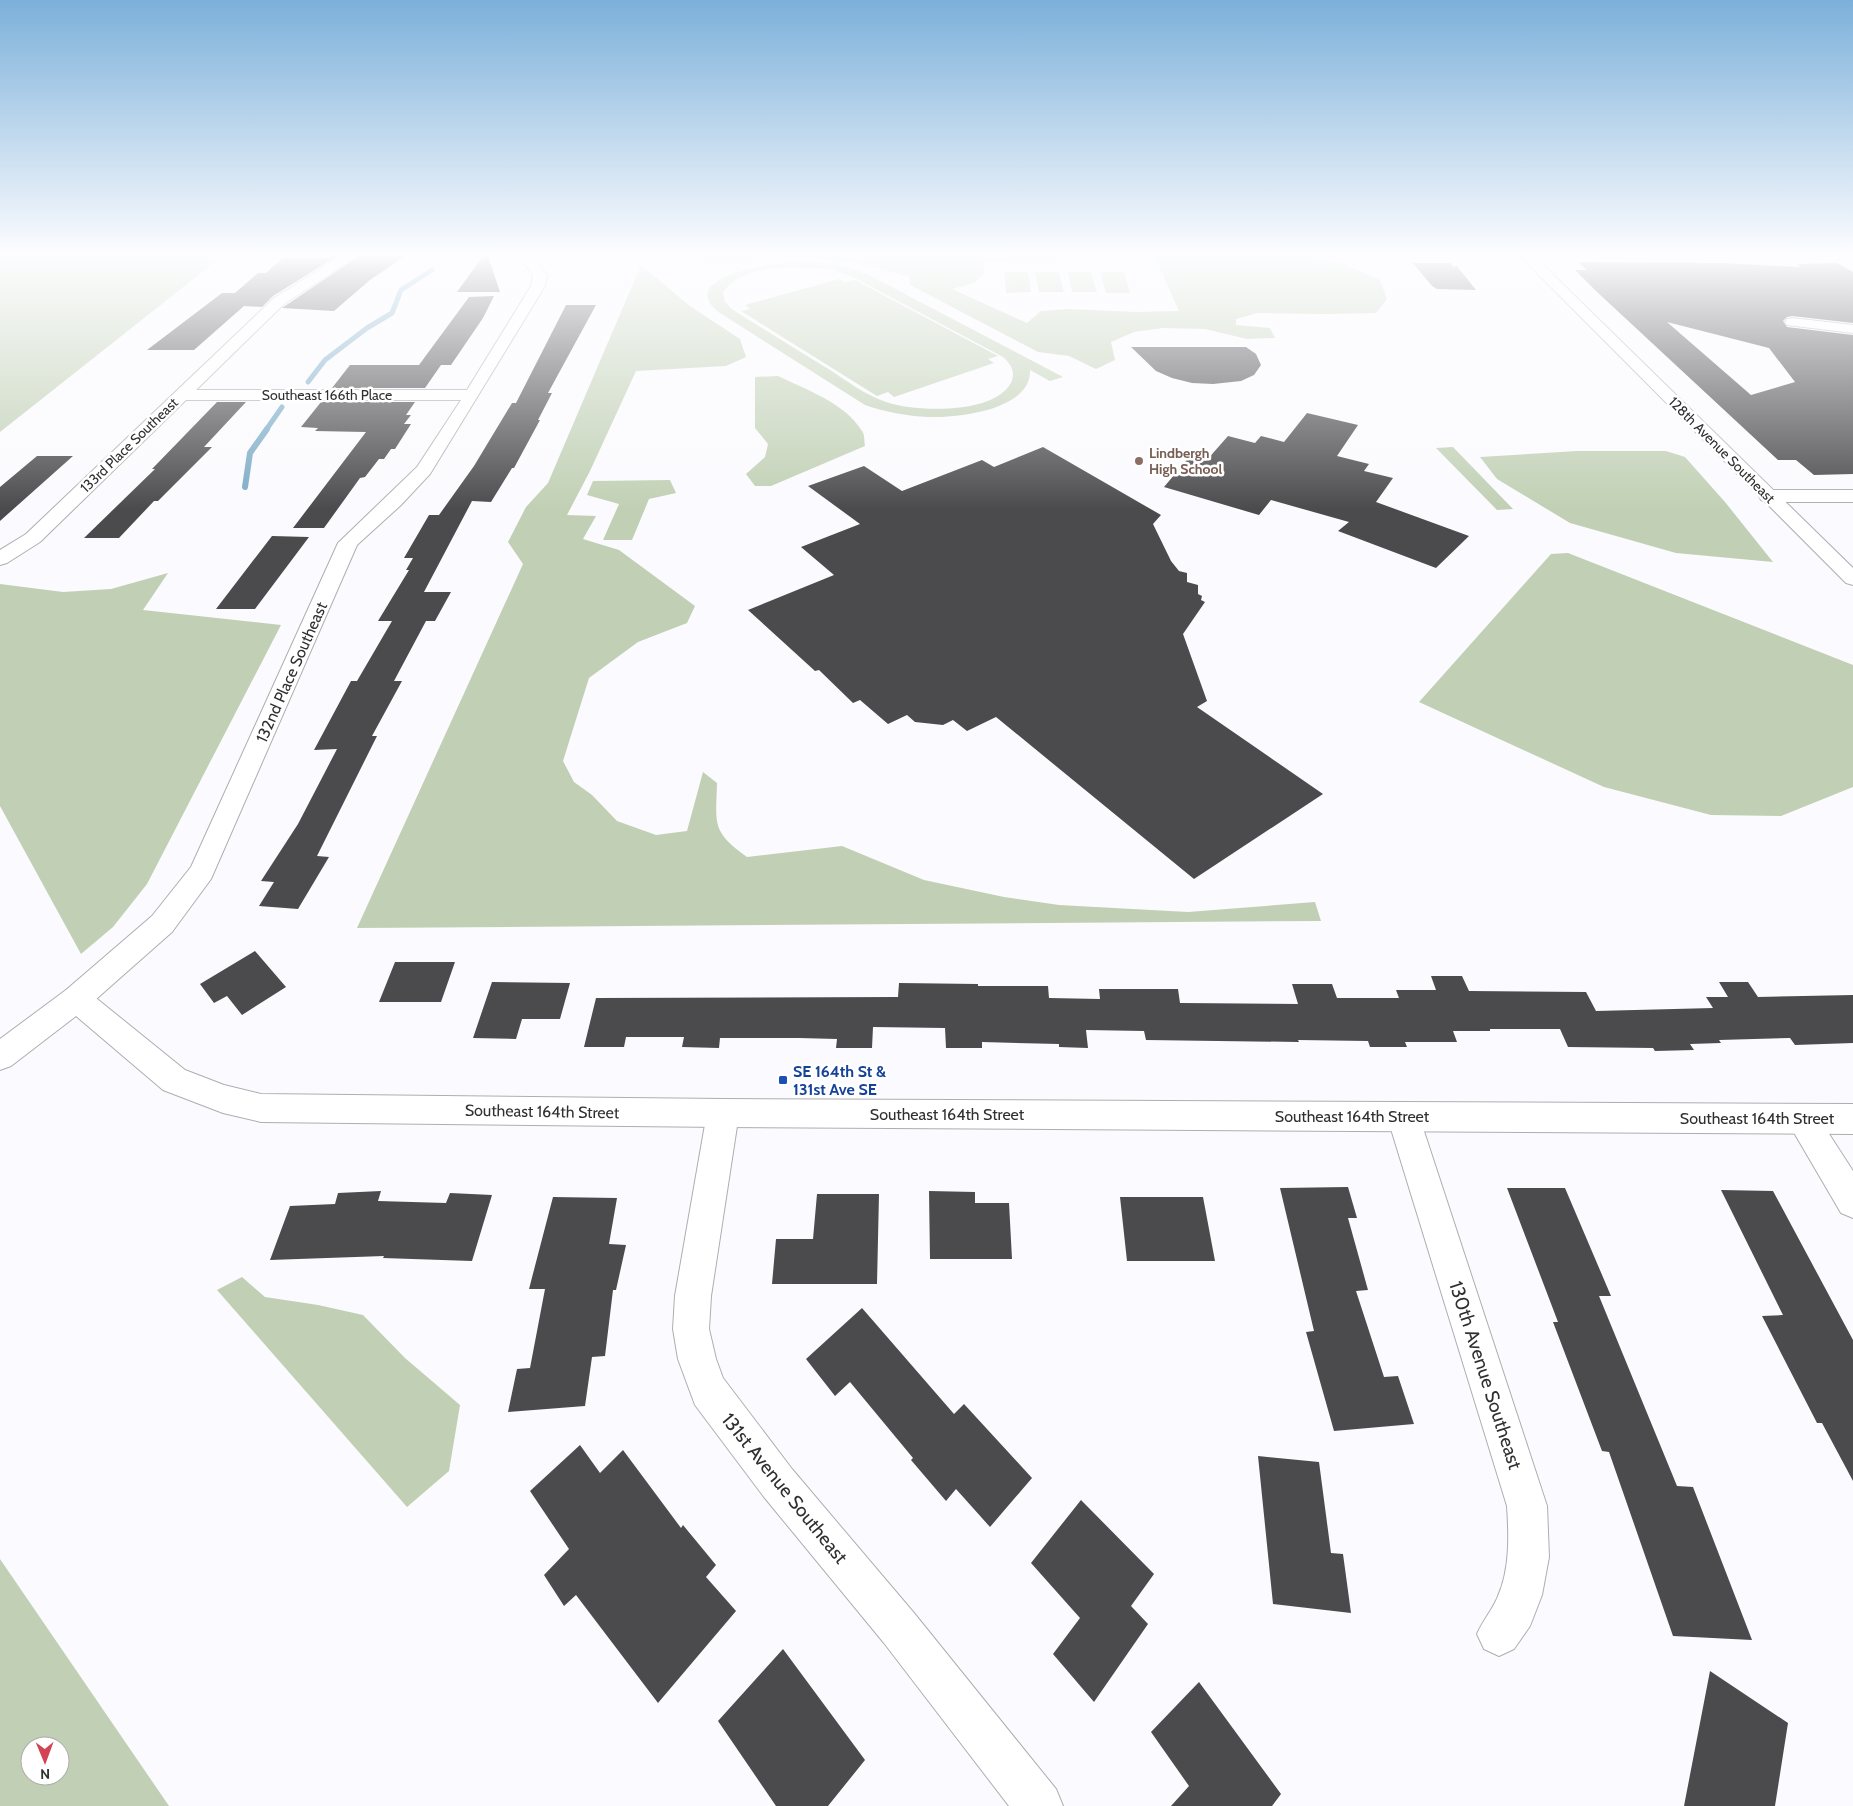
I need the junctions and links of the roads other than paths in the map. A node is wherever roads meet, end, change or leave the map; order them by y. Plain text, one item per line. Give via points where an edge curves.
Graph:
1 (238, 340) edge
2 (505, 340) edge
3 (1611, 340) edge
4 (181, 395) junction
5 (472, 395) junction
6 (1768, 496) junction
7 (1853, 496) edge
8 (0, 559) edge
9 (1853, 579) edge
10 (76, 999) junction
11 (0, 1057) edge
12 (723, 1113) junction
13 (1403, 1116) junction
14 (1802, 1119) junction
15 (1853, 1119) edge
16 (1853, 1202) edge
17 (1499, 1634) dead end
18 (1039, 1806) edge

1 - 4 street, 133rd Place Southeast
2 - 5 street, 132nd Place Southeast
3 - 6 street, 128th Avenue Southeast
4 - 5 street, Southeast 166th Place
4 - 8 street, 133rd Place Southeast via 33,538
5 - 10 street, 132nd Place Southeast via 424,470 348,544 202,872 162,924
6 - 7 street
6 - 9 street, 128th Avenue Southeast
10 - 11 street, 132nd Place Southeast
10 - 12 street, Southeast 164th Street via 174,1080 222,1099 261,1108
12 - 13 street, Southeast 164th Street
12 - 18 street, 131st Avenue Southeast via 693,1296 691,1329 697,1359 709,1391 778,1483 899,1628
13 - 14 street, Southeast 164th Street
13 - 17 street, 130th Avenue Southeast via 1527,1506 1531,1535 1527,1566 1516,1607
14 - 15 street, Southeast 164th Street
14 - 16 street

